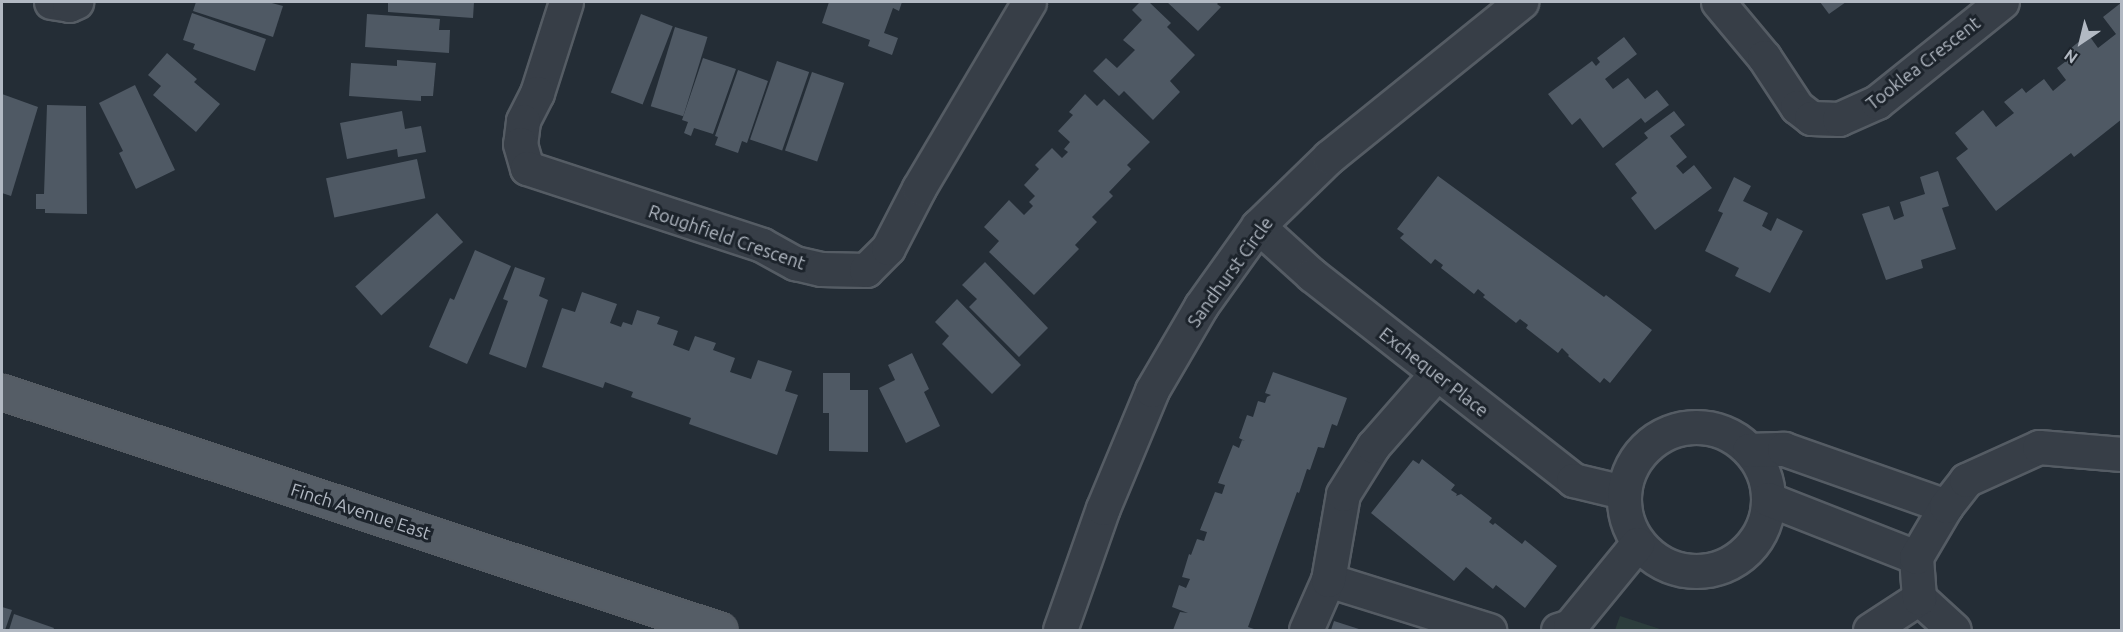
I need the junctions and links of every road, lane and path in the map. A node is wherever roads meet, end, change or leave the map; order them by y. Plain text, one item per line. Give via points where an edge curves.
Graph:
1 (51, 2) edge
2 (76, 2) edge
3 (566, 2) edge
4 (1029, 2) edge
5 (1521, 2) edge
6 (1718, 2) edge
7 (2002, 2) edge
8 (1258, 226) junction
9 (1436, 374) junction
10 (2, 392) edge
11 (1749, 450) junction
12 (2121, 454) edge
13 (1623, 492) junction
14 (1768, 499) junction
15 (1946, 506) junction
16 (1637, 544) junction
17 (1916, 557) junction
18 (1328, 580) junction
19 (1919, 598) junction
20 (720, 630) edge
21 (1060, 630) edge
22 (1306, 630) edge
23 (1489, 630) edge
24 (1558, 630) edge
25 (1870, 630) edge
26 (1954, 630) edge

1 - 2 street
3 - 4 street, Roughfield Crescent via 537,93 523,121 520,144 527,168 762,245 795,262 821,269 866,270 888,248
5 - 8 street, Sandhurst Circle via 1329,157
6 - 7 street, Tooklea Crescent via 1764,57 1797,107 1811,118 1839,119 1877,102
8 - 9 street, Exchequer Place via 1312,275
8 - 21 street, Sandhurst Circle via 1201,306 1152,390 1103,508
9 - 13 street, Exchequer Place via 1573,480
9 - 18 street via 1374,446 1343,494
10 - 20 main road, Finch Avenue East
11 - 13 street via 1730,435 1707,428 1683,428 1661,435 1642,450 1629,469
11 - 14 street via 1766,481
11 - 15 street via 1785,449
12 - 15 street via 2039,447 1966,480
13 - 16 street via 1624,514
14 - 16 street via 1765,523 1753,544 1735,561 1713,570 1689,572 1665,566
14 - 17 street
15 - 17 street
16 - 24 street via 1570,626
17 - 19 street
18 - 22 street
18 - 23 street
19 - 25 street
19 - 26 street

